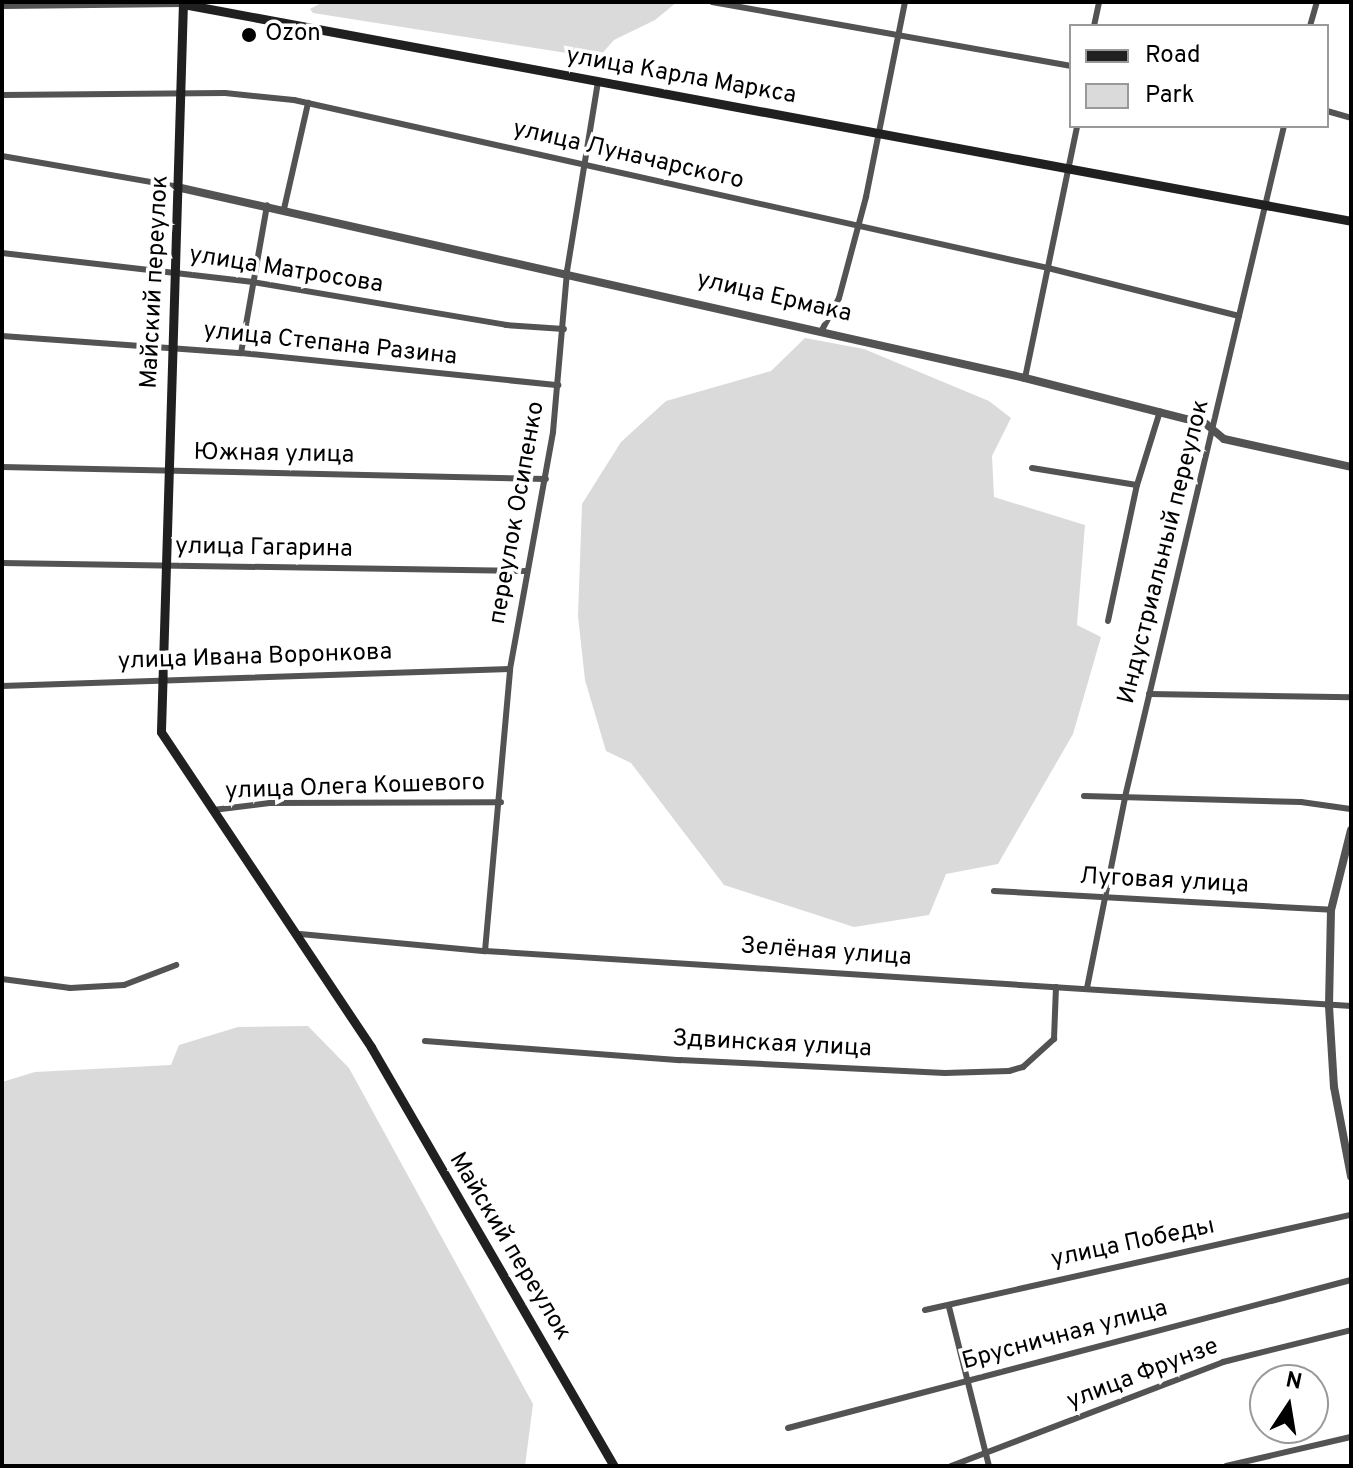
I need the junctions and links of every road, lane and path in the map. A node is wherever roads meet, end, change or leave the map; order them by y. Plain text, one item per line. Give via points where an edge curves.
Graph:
1 (712, 2) edge
2 (905, 2) edge
3 (1099, 2) edge
4 (1317, 2) edge
5 (183, 3) edge
6 (2, 6) edge
7 (1094, 24) edge
8 (1311, 24) edge
9 (898, 39) junction
10 (1069, 66) edge
11 (598, 82) junction
12 (183, 94) junction
13 (2, 95) edge
14 (308, 103) junction
15 (1329, 112) edge
16 (1351, 118) edge
17 (1077, 128) edge
18 (1284, 128) edge
19 (880, 132) junction
20 (2, 156) edge
21 (582, 162) junction
22 (1071, 167) junction
23 (181, 188) junction
24 (1265, 203) junction
25 (267, 205) junction
26 (284, 209) junction
27 (1351, 221) edge
28 (857, 226) junction
29 (2, 253) edge
30 (1048, 268) junction
31 (567, 271) junction
32 (176, 272) junction
33 (253, 282) junction
34 (1239, 316) junction
35 (564, 329) junction
36 (822, 330) junction
37 (2, 336) edge
38 (171, 348) junction
39 (241, 353) junction
40 (1025, 378) junction
41 (558, 385) junction
42 (1160, 411) junction
43 (1213, 432) junction
44 (2, 467) edge
45 (1351, 467) edge
46 (1032, 468) dead end
47 (169, 470) junction
48 (546, 479) junction
49 (1137, 485) junction
50 (2, 563) edge
51 (165, 565) junction
52 (525, 571) junction
53 (1108, 621) dead end
54 (510, 669) junction
55 (161, 678) junction
56 (2, 686) edge
57 (1149, 694) junction
58 (1351, 697) edge
59 (1084, 796) dead end
60 (1125, 797) junction
61 (501, 802) junction
62 (1351, 809) edge
63 (211, 811) junction
64 (1351, 830) edge
65 (994, 891) dead end
66 (1103, 897) junction
67 (1331, 910) junction
68 (300, 934) junction
69 (485, 951) junction
70 (176, 965) dead end
71 (2, 979) edge
72 (1056, 987) junction
73 (1087, 988) junction
74 (1329, 1006) junction
75 (1351, 1006) edge
76 (425, 1041) dead end
77 (1351, 1117) edge
78 (1340, 1119) junction
79 (1351, 1176) edge
80 (1351, 1215) edge
81 (1351, 1280) edge
82 (949, 1307) junction
83 (925, 1310) dead end
84 (1351, 1330) edge
85 (967, 1382) junction
86 (788, 1428) dead end
87 (1351, 1437) edge
88 (987, 1454) junction
89 (614, 1466) edge
90 (951, 1466) edge
91 (989, 1466) edge
92 (1226, 1466) edge

1 - 9 street
2 - 9 street
3 - 7 street
4 - 8 street
5 - 6 street, улица Карла Маркса
5 - 11 main road, улица Карла Маркса
5 - 12 main road, Майский переулок
9 - 10 street
9 - 19 street
11 - 19 main road, улица Карла Маркса
11 - 21 street, переулок Осипенко
12 - 13 street, улица Луначарского
12 - 14 street, улица Луначарского via 225,93
12 - 23 main road, Майский переулок
14 - 21 street, улица Луначарского
14 - 26 street
15 - 16 street
17 - 22 street
18 - 24 street, Индустриальный переулок
19 - 22 main road, улица Карла Маркса
19 - 28 street
20 - 23 street
21 - 28 street, улица Луначарского
21 - 31 street, переулок Осипенко
22 - 24 main road, улица Карла Маркса
22 - 30 street
23 - 25 street, улица Ермака
23 - 32 main road, Майский переулок
24 - 27 main road, улица Карла Маркса
24 - 34 street, Индустриальный переулок
25 - 26 street, улица Ермака
25 - 33 street
26 - 31 street, улица Ермака
28 - 30 street, улица Луначарского
28 - 36 street via 839,298
29 - 32 street, улица Матросова
30 - 34 street, улица Луначарского
30 - 40 street
31 - 35 street, переулок Осипенко
31 - 36 street, улица Ермака
32 - 33 street, улица Матросова
32 - 38 main road, Майский переулок
33 - 35 street, улица Матросова via 506,325
33 - 39 street
34 - 43 street, Индустриальный переулок
35 - 41 street, переулок Осипенко
36 - 40 street, улица Ермака
37 - 38 street, улица Степана Разина
38 - 39 street, улица Степана Разина
38 - 47 main road, Майский переулок
39 - 41 street, улица Степана Разина
40 - 42 street, улица Ермака
41 - 48 street, переулок Осипенко
42 - 43 street, улица Ермака via 1206,424
42 - 49 street
43 - 45 street, улица Ермака via 1224,439
43 - 57 street, Индустриальный переулок
44 - 47 street, Южная улица
46 - 49 street
47 - 48 street, Южная улица
47 - 51 main road, Майский переулок
48 - 52 street, переулок Осипенко
49 - 53 street
50 - 51 street, улица Гагарина
51 - 52 street, улица Гагарина
51 - 55 main road, Майский переулок
52 - 54 street, переулок Осипенко
54 - 55 street, улица Ивана Воронкова
54 - 61 street, переулок Осипенко
55 - 56 street, улица Ивана Воронкова
55 - 63 main road, Майский переулок via 161,732
57 - 58 street
57 - 60 street, Индустриальный переулок
59 - 60 street
60 - 62 street via 1301,802
60 - 66 street, Индустриальный переулок
61 - 63 street, улица Олега Кошевого via 270,803
61 - 69 street, переулок Осипенко
63 - 68 main road, Майский переулок
64 - 67 street
65 - 66 street, Луговая улица
66 - 67 street, Луговая улица
66 - 73 street, Индустриальный переулок
67 - 74 street
68 - 69 street, Зелёная улица
68 - 89 main road, Майский переулок
69 - 72 street, Зелёная улица
70 - 71 street via 124,985 70,988
72 - 73 street, Зелёная улица
72 - 76 street, Здвинская улица via 1054,1039 1023,1067 1009,1071 945,1073
73 - 74 street, Зелёная улица
74 - 75 street, Зелёная улица
74 - 78 street
77 - 78 street
78 - 79 street
80 - 82 street, улица Победы via 1107,1266
81 - 85 street, Брусничная улица
82 - 83 street, улица Победы
82 - 85 street
84 - 88 street, улица Фрунзе via 1223,1362
85 - 86 street, Брусничная улица
85 - 88 street
87 - 92 street
88 - 90 street, улица Фрунзе
88 - 91 street

